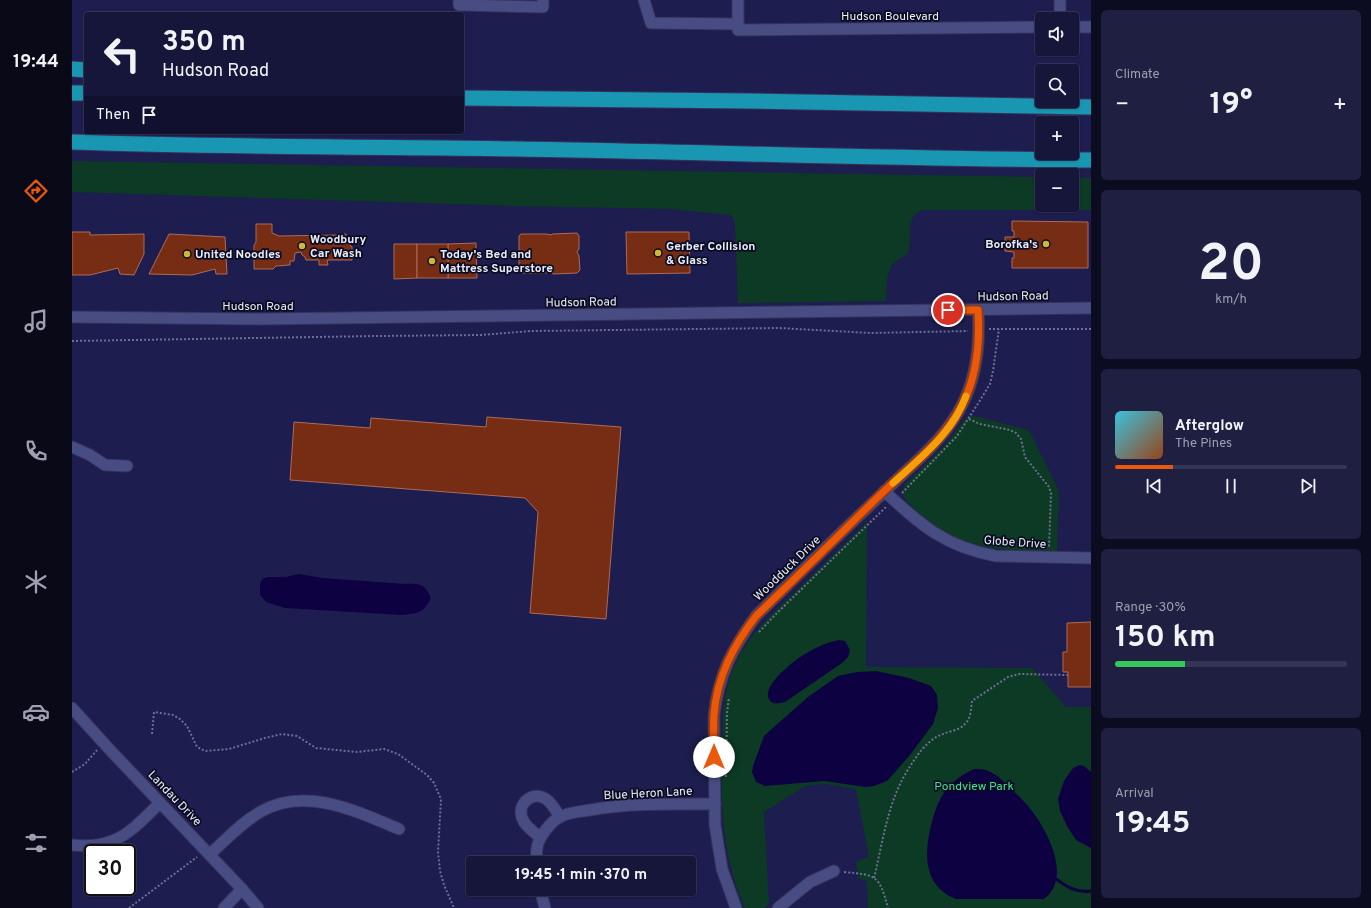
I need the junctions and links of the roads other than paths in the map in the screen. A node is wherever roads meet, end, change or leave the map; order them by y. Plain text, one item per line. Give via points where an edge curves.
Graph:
1 (459, 0) edge
2 (543, 0) edge
3 (644, 0) edge
4 (738, 0) edge
5 (1060, 0) edge
6 (1060, 12) edge
7 (738, 27) junction
8 (1035, 27) edge
9 (1079, 27) edge
10 (1091, 27) edge
11 (72, 69) edge
12 (84, 70) edge
13 (72, 93) edge
14 (84, 93) edge
15 (464, 98) edge
16 (1091, 107) edge
17 (72, 143) edge
18 (1014, 160) junction
19 (1091, 160) edge
20 (1091, 165) edge
21 (1091, 308) edge
22 (978, 310) junction
23 (72, 317) edge
24 (72, 447) edge
25 (127, 466) dead end
26 (884, 491) junction
27 (1091, 558) edge
28 (72, 708) edge
29 (160, 803) junction
30 (715, 804) junction
31 (560, 817) junction
32 (400, 829) dead end
33 (540, 837) junction
34 (72, 845) edge
35 (208, 852) junction
36 (537, 856) edge
37 (834, 871) road end
38 (242, 888) junction
39 (541, 896) edge
40 (224, 908) edge
41 (258, 908) edge
42 (544, 908) edge
43 (736, 908) edge
44 (778, 908) edge

1 - 2 street via 459,5 543,7
3 - 7 street, Hudson Boulevard via 651,23
4 - 7 street
5 - 6 street
7 - 8 street, Hudson Boulevard
9 - 10 street
11 - 12 highway
13 - 14 highway
15 - 16 highway
17 - 18 highway via 519,149
18 - 19 highway
18 - 20 highway
21 - 22 street, Hudson Road
22 - 23 street, Hudson Road via 263,319
22 - 26 street, Woodduck Drive via 977,353 973,376 964,402 952,424 935,445
24 - 25 street via 106,465
26 - 27 street, Globe Drive via 930,531 946,541 982,554
26 - 30 street, Woodduck Drive via 756,616 730,656 721,678 714,715
28 - 29 street, Landau Drive
29 - 34 street via 130,832 109,843 86,847
29 - 35 street, Landau Drive
30 - 31 street, Blue Heron Lane via 630,805 581,811
30 - 43 street, Woodduck Drive via 715,825 722,869
31 - 33 street, Blue Heron Lane
31 - 33 street via 545,798 530,798 524,802 520,813 523,820
32 - 35 street via 362,814 320,802 297,800 262,810
33 - 36 street
35 - 38 street, Landau Drive
37 - 44 street via 810,882
38 - 40 street
38 - 41 street, Landau Drive
39 - 42 street

